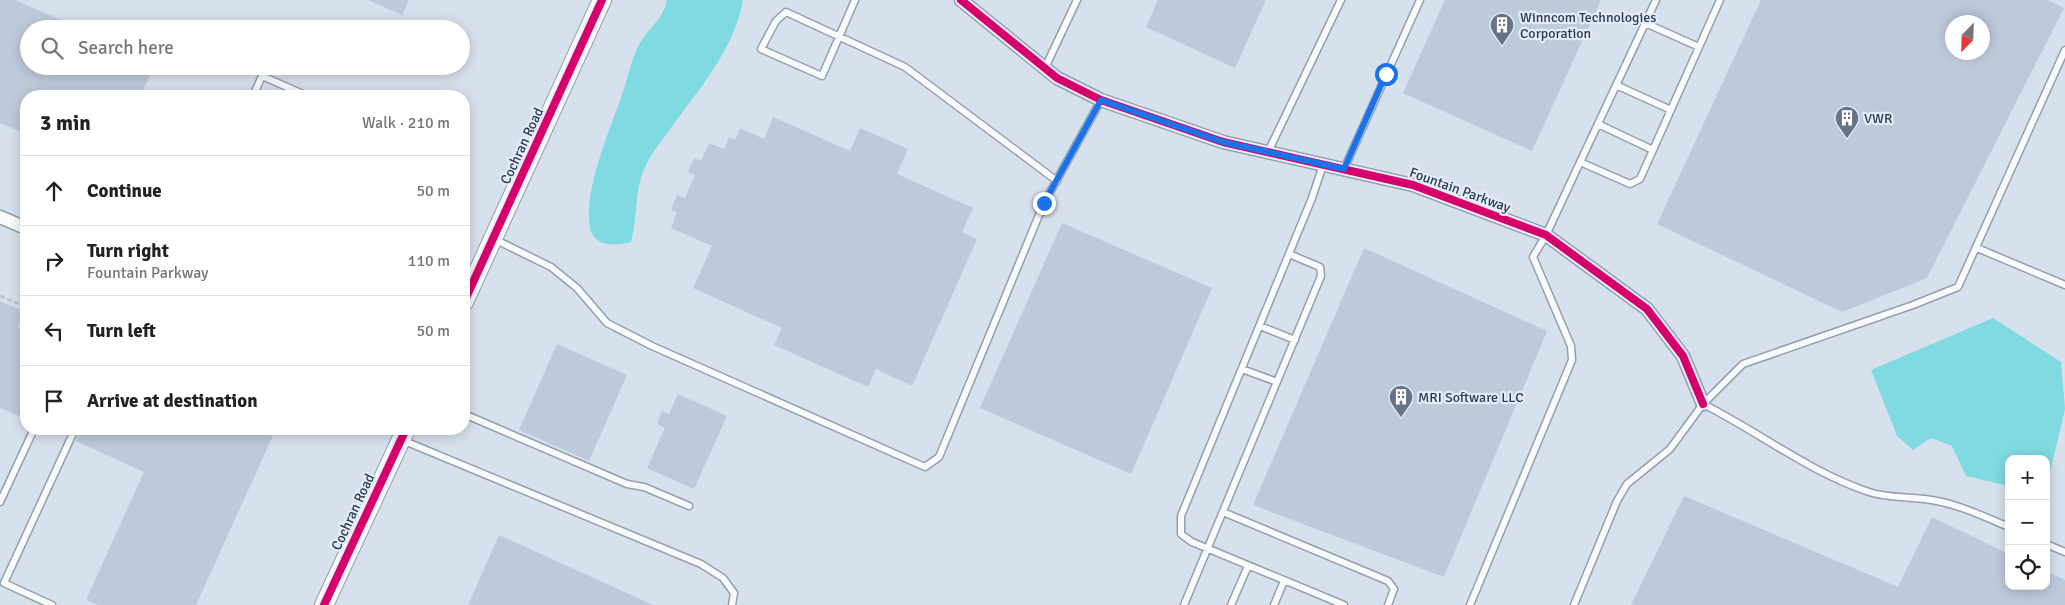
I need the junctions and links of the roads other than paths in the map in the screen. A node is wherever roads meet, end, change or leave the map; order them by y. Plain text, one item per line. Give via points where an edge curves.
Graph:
1 (602, 0) edge
2 (855, 0) edge
3 (961, 0) edge
4 (1077, 0) edge
5 (1341, 0) edge
6 (1420, 0) edge
7 (1656, 0) edge
8 (1720, 0) edge
9 (1645, 23) junction
10 (838, 35) junction
11 (1699, 47) junction
12 (2065, 50) edge
13 (1045, 68) junction
14 (1616, 86) junction
15 (256, 90) edge
16 (295, 90) edge
17 (1101, 100) junction
18 (1671, 110) junction
19 (1598, 124) junction
20 (1653, 150) junction
21 (1268, 152) junction
22 (1580, 162) junction
23 (1323, 165) junction
24 (1344, 169) junction
25 (1057, 181) junction
26 (0, 217) edge
27 (20, 225) edge
28 (1546, 235) junction
29 (493, 238) junction
30 (1977, 248) junction
31 (1289, 254) junction
32 (2065, 285) edge
33 (470, 289) edge
34 (1260, 326) junction
35 (1294, 340) junction
36 (1242, 369) junction
37 (1277, 382) junction
38 (1703, 404) junction
39 (470, 417) edge
40 (31, 435) edge
41 (72, 435) edge
42 (403, 435) edge
43 (405, 435) edge
44 (0, 502) edge
45 (689, 506) dead end
46 (1223, 512) junction
47 (2005, 525) edge
48 (2048, 545) edge
49 (1208, 549) junction
50 (2065, 552) edge
51 (1248, 566) junction
52 (1284, 581) junction
53 (1323, 597) junction
54 (52, 605) edge
55 (324, 605) edge
56 (732, 605) edge
57 (1184, 605) edge
58 (1231, 605) edge
59 (1274, 605) edge
60 (1320, 605) edge
61 (1344, 605) edge
62 (1388, 605) edge
63 (1470, 605) edge
64 (1574, 605) edge

1 - 29 street, Cochran Road
2 - 10 lane
3 - 13 street, Fountain Parkway
4 - 13 lane
5 - 21 lane
6 - 24 lane
7 - 9 lane
8 - 11 lane
9 - 11 lane
9 - 14 lane
10 - 10 lane via 822,76 760,49 776,21 786,12
10 - 25 lane via 905,67
11 - 18 lane
12 - 30 lane
13 - 17 street, Fountain Parkway via 1057,78
14 - 18 lane
14 - 19 lane
15 - 16 lane via 262,76
17 - 21 street, Fountain Parkway via 1223,142
17 - 25 lane
18 - 20 lane
19 - 20 lane
19 - 22 lane
20 - 22 lane via 1640,179 1630,184
21 - 23 street, Fountain Parkway
22 - 28 lane
23 - 24 street, Fountain Parkway
23 - 31 lane
24 - 28 street, Fountain Parkway via 1413,185
25 - 29 lane via 1044,203 938,457 926,467 607,323 577,288 551,267
26 - 27 street
28 - 38 street, Fountain Parkway via 1647,309 1683,356
28 - 63 lane via 1533,257 1571,346 1572,360
29 - 33 street, Cochran Road
30 - 32 lane
30 - 38 lane via 1958,287 1743,364
31 - 34 lane
31 - 35 lane via 1320,268 1321,276
34 - 35 lane
34 - 36 lane
35 - 37 lane
36 - 37 lane
36 - 49 lane via 1181,516 1181,534
37 - 46 lane
38 - 47 lane via 1824,472 1870,492 1943,502
38 - 64 lane via 1670,449 1627,484
39 - 45 lane via 627,484 644,487
40 - 44 lane
41 - 54 lane via 4,582
42 - 55 street, Cochran Road
43 - 56 lane via 701,564 723,578 734,592
46 - 49 lane
46 - 62 lane via 1388,581 1394,589
48 - 50 lane
49 - 51 lane
49 - 57 lane
51 - 52 lane
51 - 58 lane
52 - 53 lane
52 - 59 lane
53 - 60 lane
53 - 61 lane

